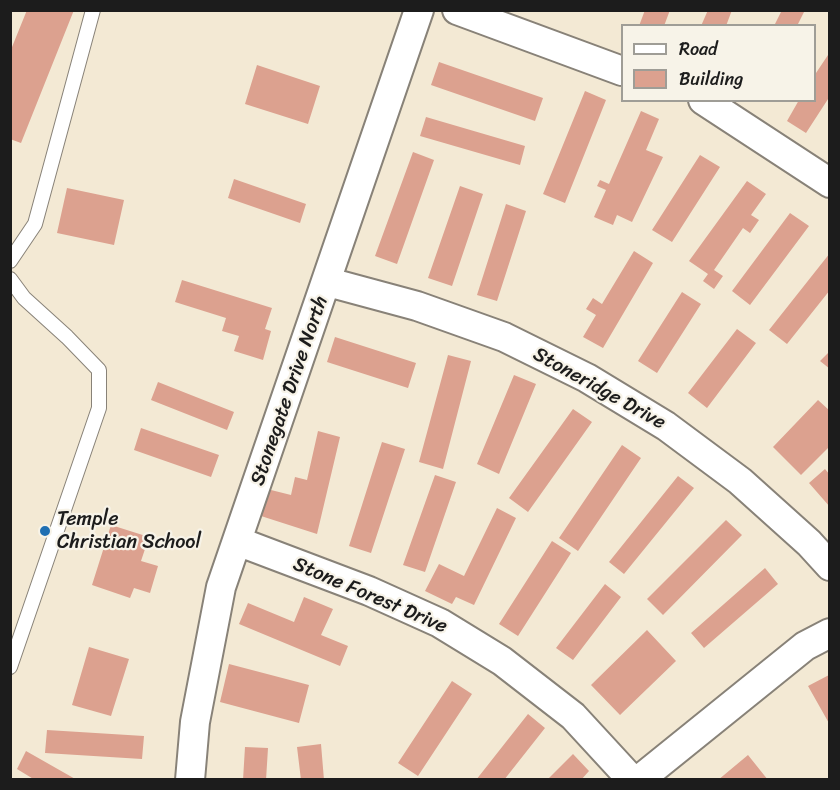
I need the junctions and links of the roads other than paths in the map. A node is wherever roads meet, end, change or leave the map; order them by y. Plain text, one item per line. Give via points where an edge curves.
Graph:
1 (93, 10) edge
2 (419, 10) edge
3 (457, 10) edge
4 (621, 71) edge
5 (706, 102) edge
6 (830, 183) edge
7 (10, 261) edge
8 (10, 279) edge
9 (328, 282) junction
10 (237, 541) junction
11 (830, 566) edge
12 (830, 633) edge
13 (10, 666) edge
14 (190, 780) edge
15 (633, 780) edge
16 (639, 780) edge

1 - 7 lane via 35,224
2 - 9 street, Stonegate Drive North
3 - 4 street
5 - 6 street
8 - 13 lane via 24,298 99,370 99,408
9 - 10 street, Stonegate Drive North
9 - 11 street, Stoneridge Drive via 417,306 504,337 587,378 666,426 740,481
10 - 14 street, Stonegate Drive North via 221,587 195,722
10 - 15 street, Stone Forest Drive via 369,591 440,623 502,661 573,716
12 - 16 street via 805,646

